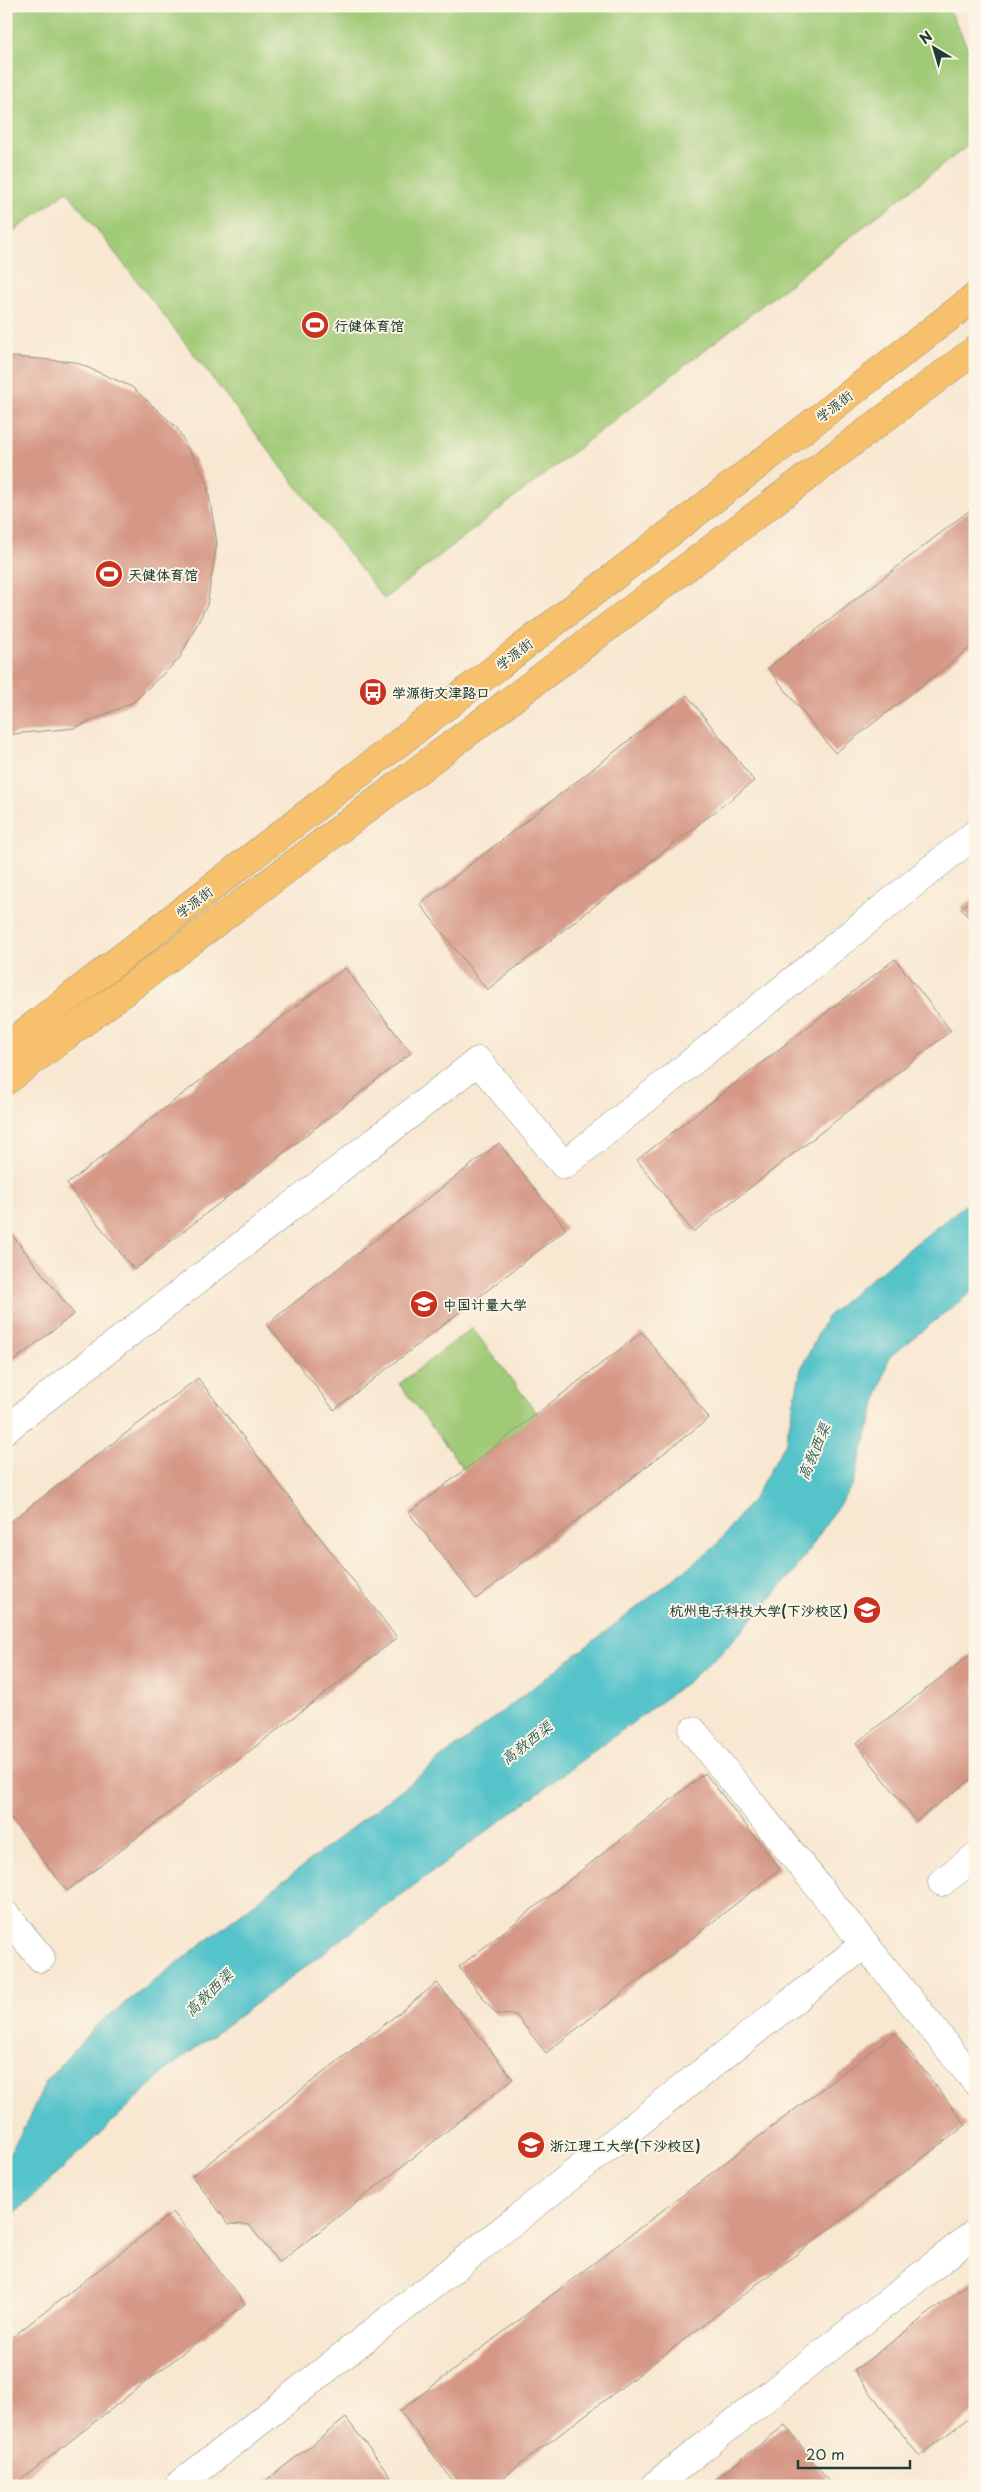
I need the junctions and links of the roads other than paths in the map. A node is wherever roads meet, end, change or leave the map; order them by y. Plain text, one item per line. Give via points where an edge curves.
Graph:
1 (975, 297) edge
2 (975, 350) edge
3 (975, 834) edge
4 (6, 1047) edge
5 (6, 1081) edge
6 (6, 1429) edge
7 (693, 1731) dead end
8 (975, 1857) edge
9 (942, 1882) dead end
10 (6, 1915) edge
11 (865, 1944) junction
12 (40, 1958) dead end
13 (975, 2081) edge
14 (975, 2233) edge
15 (178, 2486) edge
16 (654, 2486) edge

1 - 4 main road, 学源街
2 - 5 main road
3 - 6 street via 564,1165 478,1061
7 - 11 street
8 - 9 street
10 - 12 street
11 - 13 street
11 - 15 street
14 - 16 street

